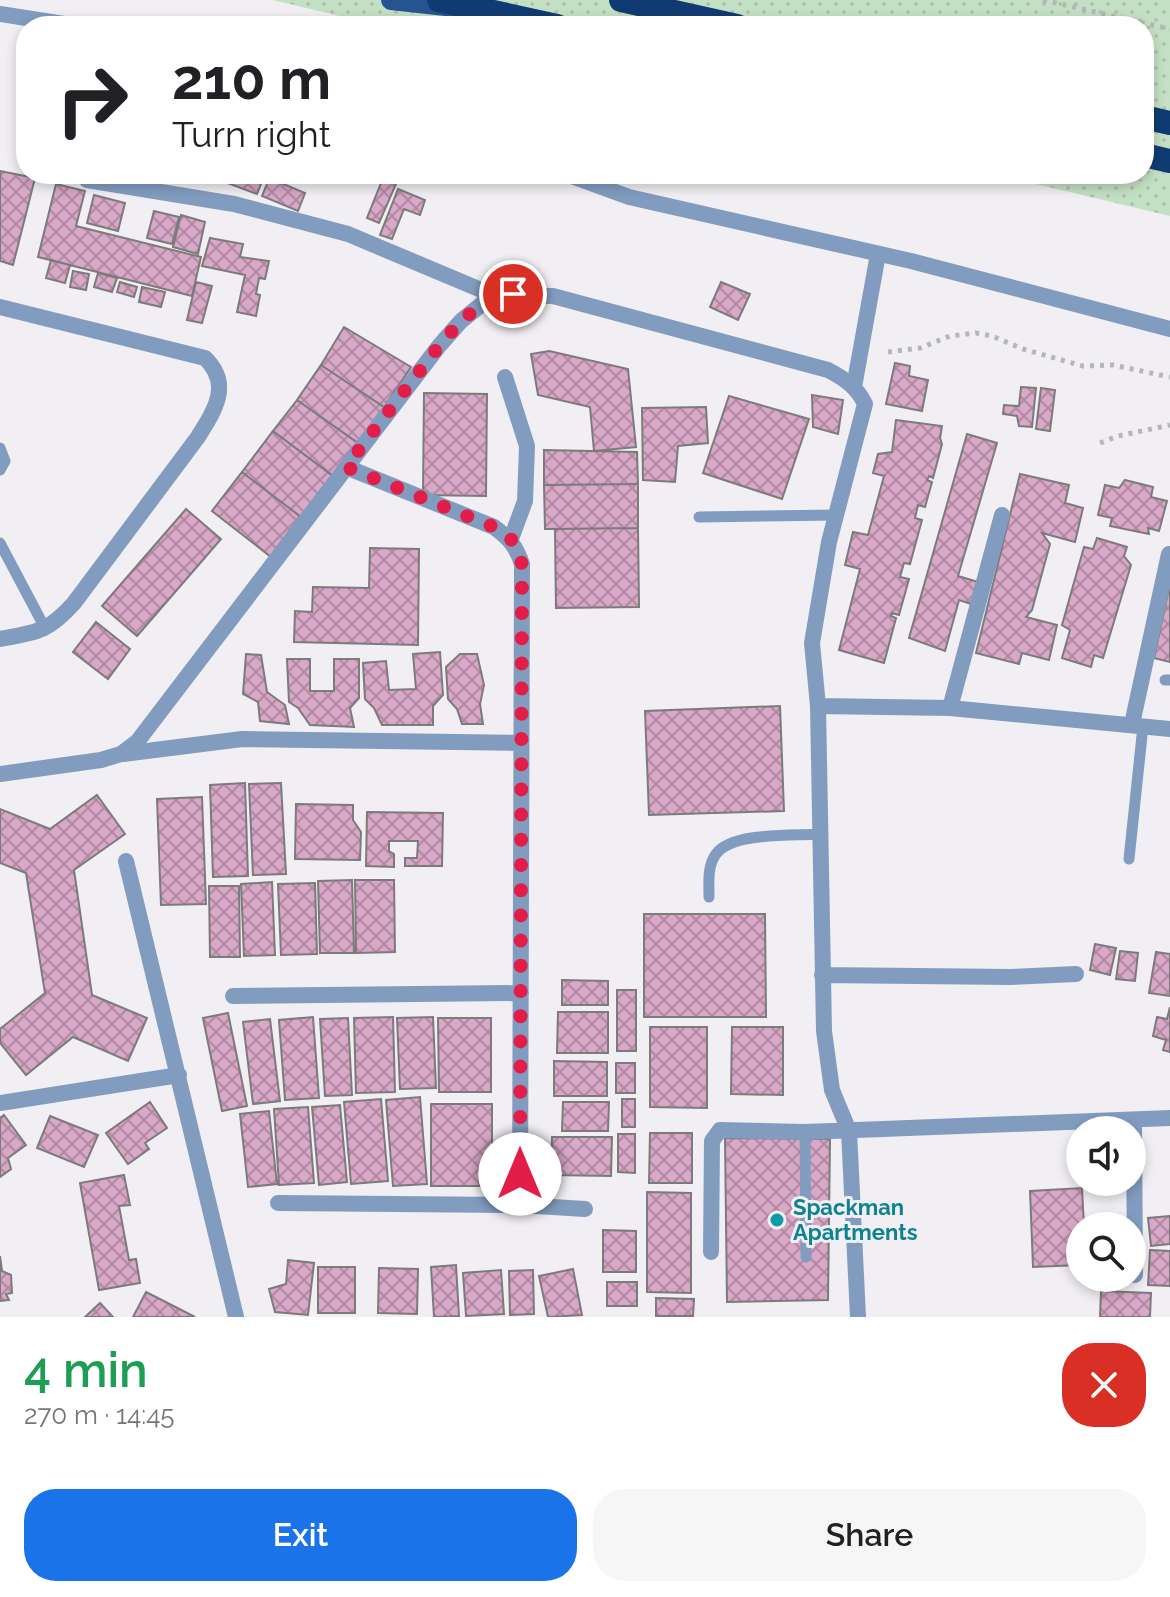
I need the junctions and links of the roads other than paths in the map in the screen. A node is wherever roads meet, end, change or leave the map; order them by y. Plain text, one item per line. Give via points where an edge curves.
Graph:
1 (391, 0) edge
2 (439, 0) edge
3 (621, 0) edge
4 (490, 12) junction
5 (509, 16) edge
6 (692, 16) edge
7 (112, 184) edge
8 (593, 184) edge
9 (878, 254) junction
10 (493, 295) junction
11 (0, 307) edge
12 (1170, 329) edge
13 (505, 377) dead end
14 (854, 387) junction
15 (0, 448) edge
16 (346, 467) junction
17 (0, 470) edge
18 (837, 515) junction
19 (1002, 515) dead end
20 (699, 517) dead end
21 (511, 539) junction
22 (0, 543) edge
23 (1169, 554) edge
24 (45, 628) junction
25 (0, 639) edge
26 (818, 706) junction
27 (950, 708) junction
28 (1138, 725) junction
29 (1170, 729) edge
30 (520, 743) junction
31 (121, 754) junction
32 (0, 774) edge
33 (819, 834) junction
34 (1129, 859) dead end
35 (126, 861) dead end
36 (709, 897) dead end
37 (1076, 974) dead end
38 (822, 975) junction
39 (521, 993) junction
40 (233, 996) dead end
41 (179, 1075) junction
42 (0, 1103) edge
43 (1170, 1118) edge
44 (1146, 1119) edge
45 (1066, 1123) edge
46 (849, 1131) junction
47 (805, 1132) junction
48 (278, 1203) dead end
49 (520, 1205) junction
50 (585, 1209) dead end
51 (711, 1252) dead end
52 (806, 1257) dead end
53 (236, 1317) edge
54 (858, 1317) edge

1 - 4 main road
2 - 4 highway
3 - 6 highway
4 - 5 highway
7 - 10 street via 234,204 348,234
8 - 9 street via 629,197
9 - 12 street
9 - 14 street
10 - 14 street via 553,296 828,370
10 - 16 street via 439,346
11 - 24 street via 205,358 221,386 214,412 198,437 74,603
13 - 21 street via 527,446 525,501
14 - 18 street via 865,404
15 - 17 lane via 5,461
16 - 21 street via 494,527
16 - 31 street via 137,742
18 - 20 lane
18 - 26 street via 812,643
19 - 27 street
21 - 30 street via 522,564
22 - 24 lane
23 - 28 street
24 - 25 street
26 - 27 street
26 - 33 street
27 - 28 street
28 - 29 street
28 - 34 lane
30 - 31 street via 242,739
30 - 39 street
31 - 32 street
33 - 36 lane via 727,843 711,863
33 - 38 street
35 - 41 street
37 - 38 street
38 - 46 street via 832,1090
39 - 40 street
39 - 49 street
41 - 42 street
41 - 53 street
43 - 44 street
45 - 46 street
46 - 47 street
46 - 54 street
47 - 51 street via 720,1130 712,1141
47 - 52 lane
48 - 49 street
49 - 50 street

